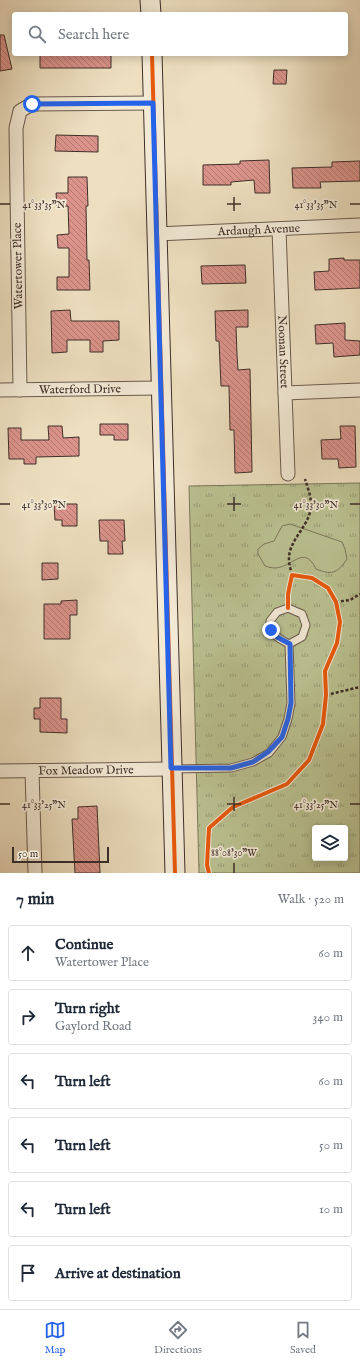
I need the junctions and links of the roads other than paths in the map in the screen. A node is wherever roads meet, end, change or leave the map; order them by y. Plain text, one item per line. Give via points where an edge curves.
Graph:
1 (150, 0) edge
2 (151, 12) edge
3 (152, 56) edge
4 (153, 103) junction
5 (360, 225) edge
6 (279, 229) junction
7 (157, 234) junction
8 (160, 388) junction
9 (0, 390) edge
10 (20, 390) junction
11 (360, 390) edge
12 (285, 393) junction
13 (288, 474) dead end
14 (290, 644) junction
15 (171, 768) junction
16 (0, 771) edge
17 (32, 771) junction
18 (35, 873) edge
19 (175, 873) edge

1 - 2 street
3 - 4 street
4 - 7 street
4 - 10 street, Watertower Place via 32,104 20,110 16,128
5 - 6 street, Ardaugh Avenue
6 - 7 street, Ardaugh Avenue
6 - 12 street, Noonan Street
7 - 8 street
8 - 10 street, Waterford Drive
8 - 15 street
9 - 10 street, Waterford Drive
11 - 12 street
12 - 13 street, Noonan Street
14 - 14 lane via 302,637 306,625 302,614 288,608 277,612 270,621 274,634
14 - 15 lane via 291,703 288,719 282,737 268,752 253,762 231,768
15 - 17 street, Fox Meadow Drive
15 - 19 street
16 - 17 street, Fox Meadow Drive
17 - 18 street

